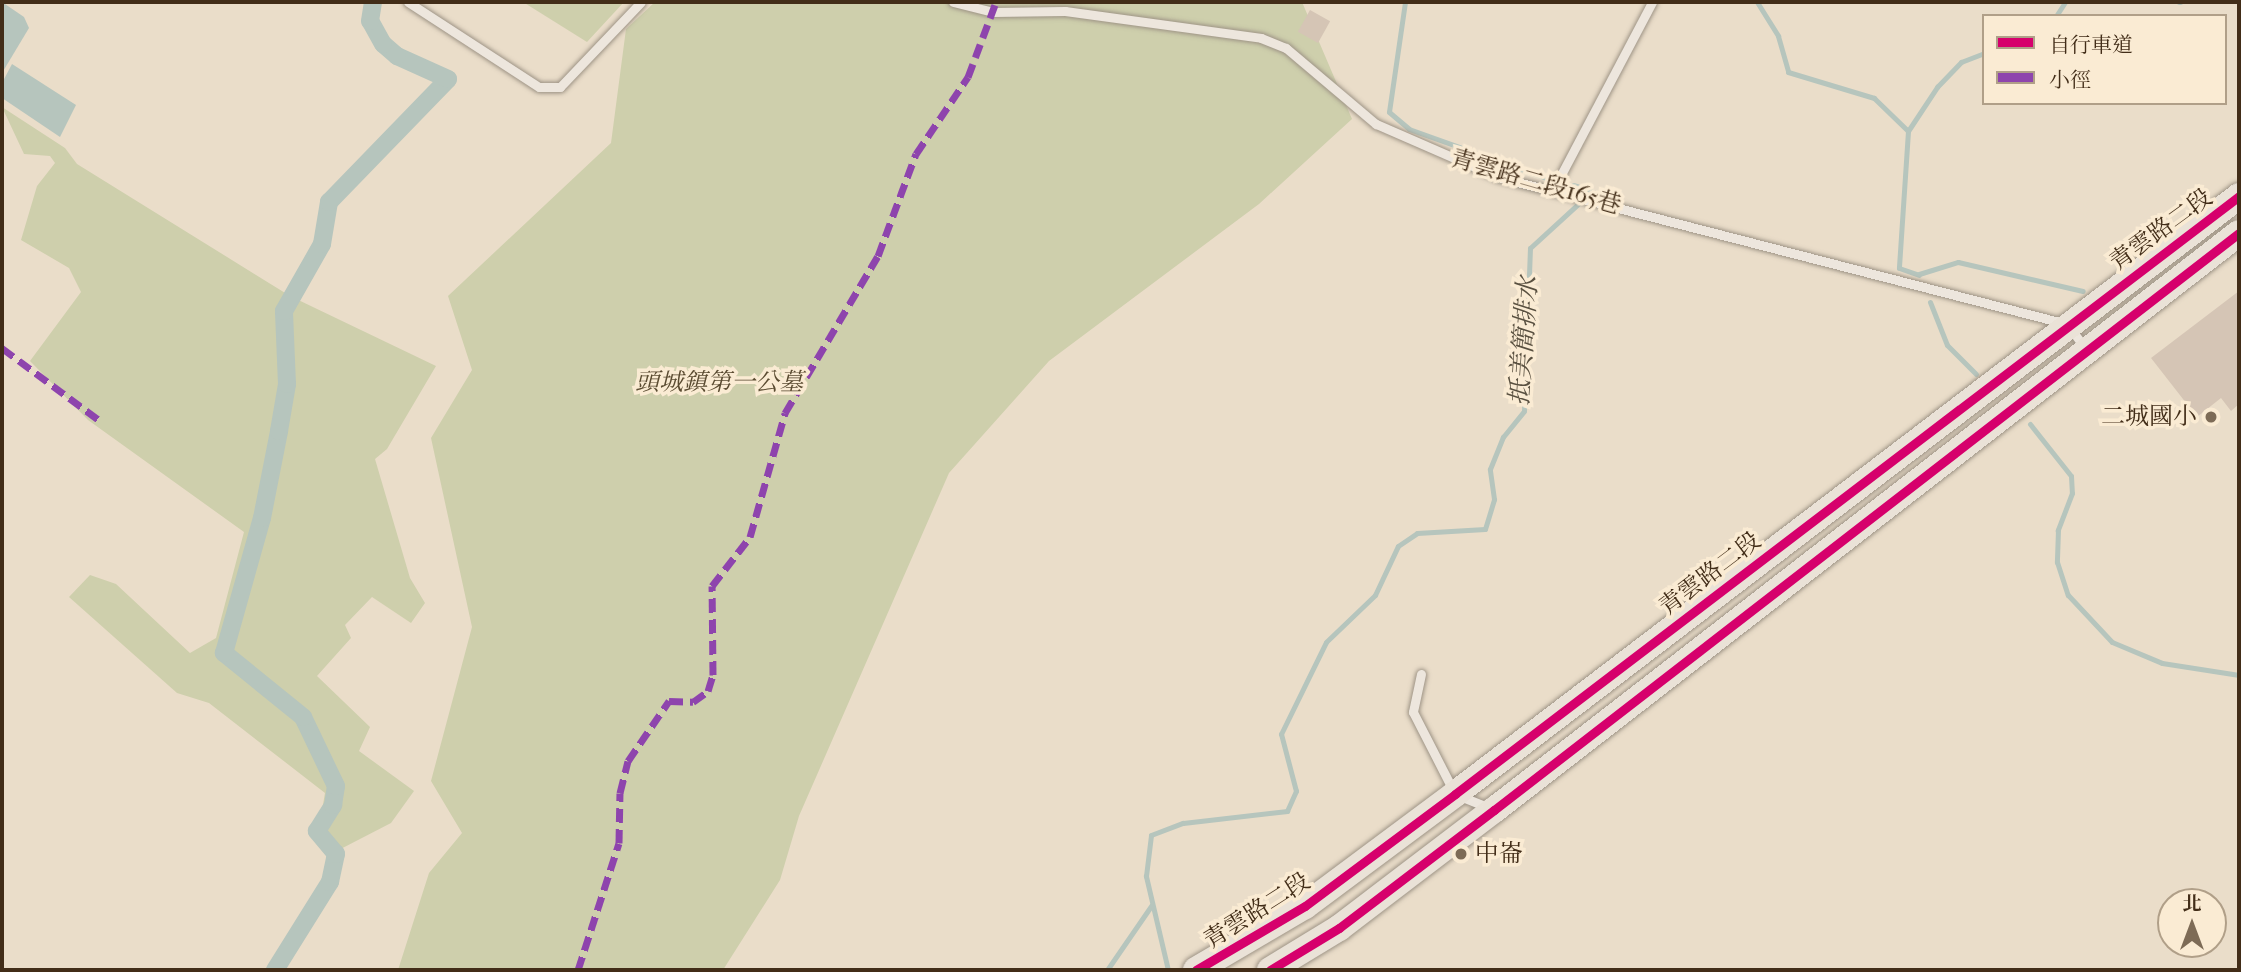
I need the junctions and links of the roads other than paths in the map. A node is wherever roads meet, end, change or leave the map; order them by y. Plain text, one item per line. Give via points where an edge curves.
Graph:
1 (408, 2) edge
2 (641, 2) edge
3 (953, 2) edge
4 (1652, 2) edge
5 (1553, 190) junction
6 (2239, 196) edge
7 (2239, 233) edge
8 (2067, 324) junction
9 (2088, 352) junction
10 (1421, 674) dead end
11 (1455, 794) junction
12 (1494, 810) junction
13 (1196, 970) edge
14 (1270, 970) edge

1 - 2 lane via 539,87 560,87
3 - 5 lane, 青雲路二段165巷 via 993,12 1065,11 1261,37 1286,48 1376,124 1408,142 1498,177
4 - 5 lane
5 - 8 lane, 青雲路二段165巷
6 - 8 main road, 青雲路二段
7 - 9 main road, 青雲路二段
8 - 9 lane
8 - 11 main road, 青雲路二段
9 - 12 main road, 青雲路二段
10 - 11 lane via 1413,712
11 - 12 lane
11 - 13 main road, 青雲路二段 via 1305,906
12 - 14 main road, 青雲路二段 via 1339,928

